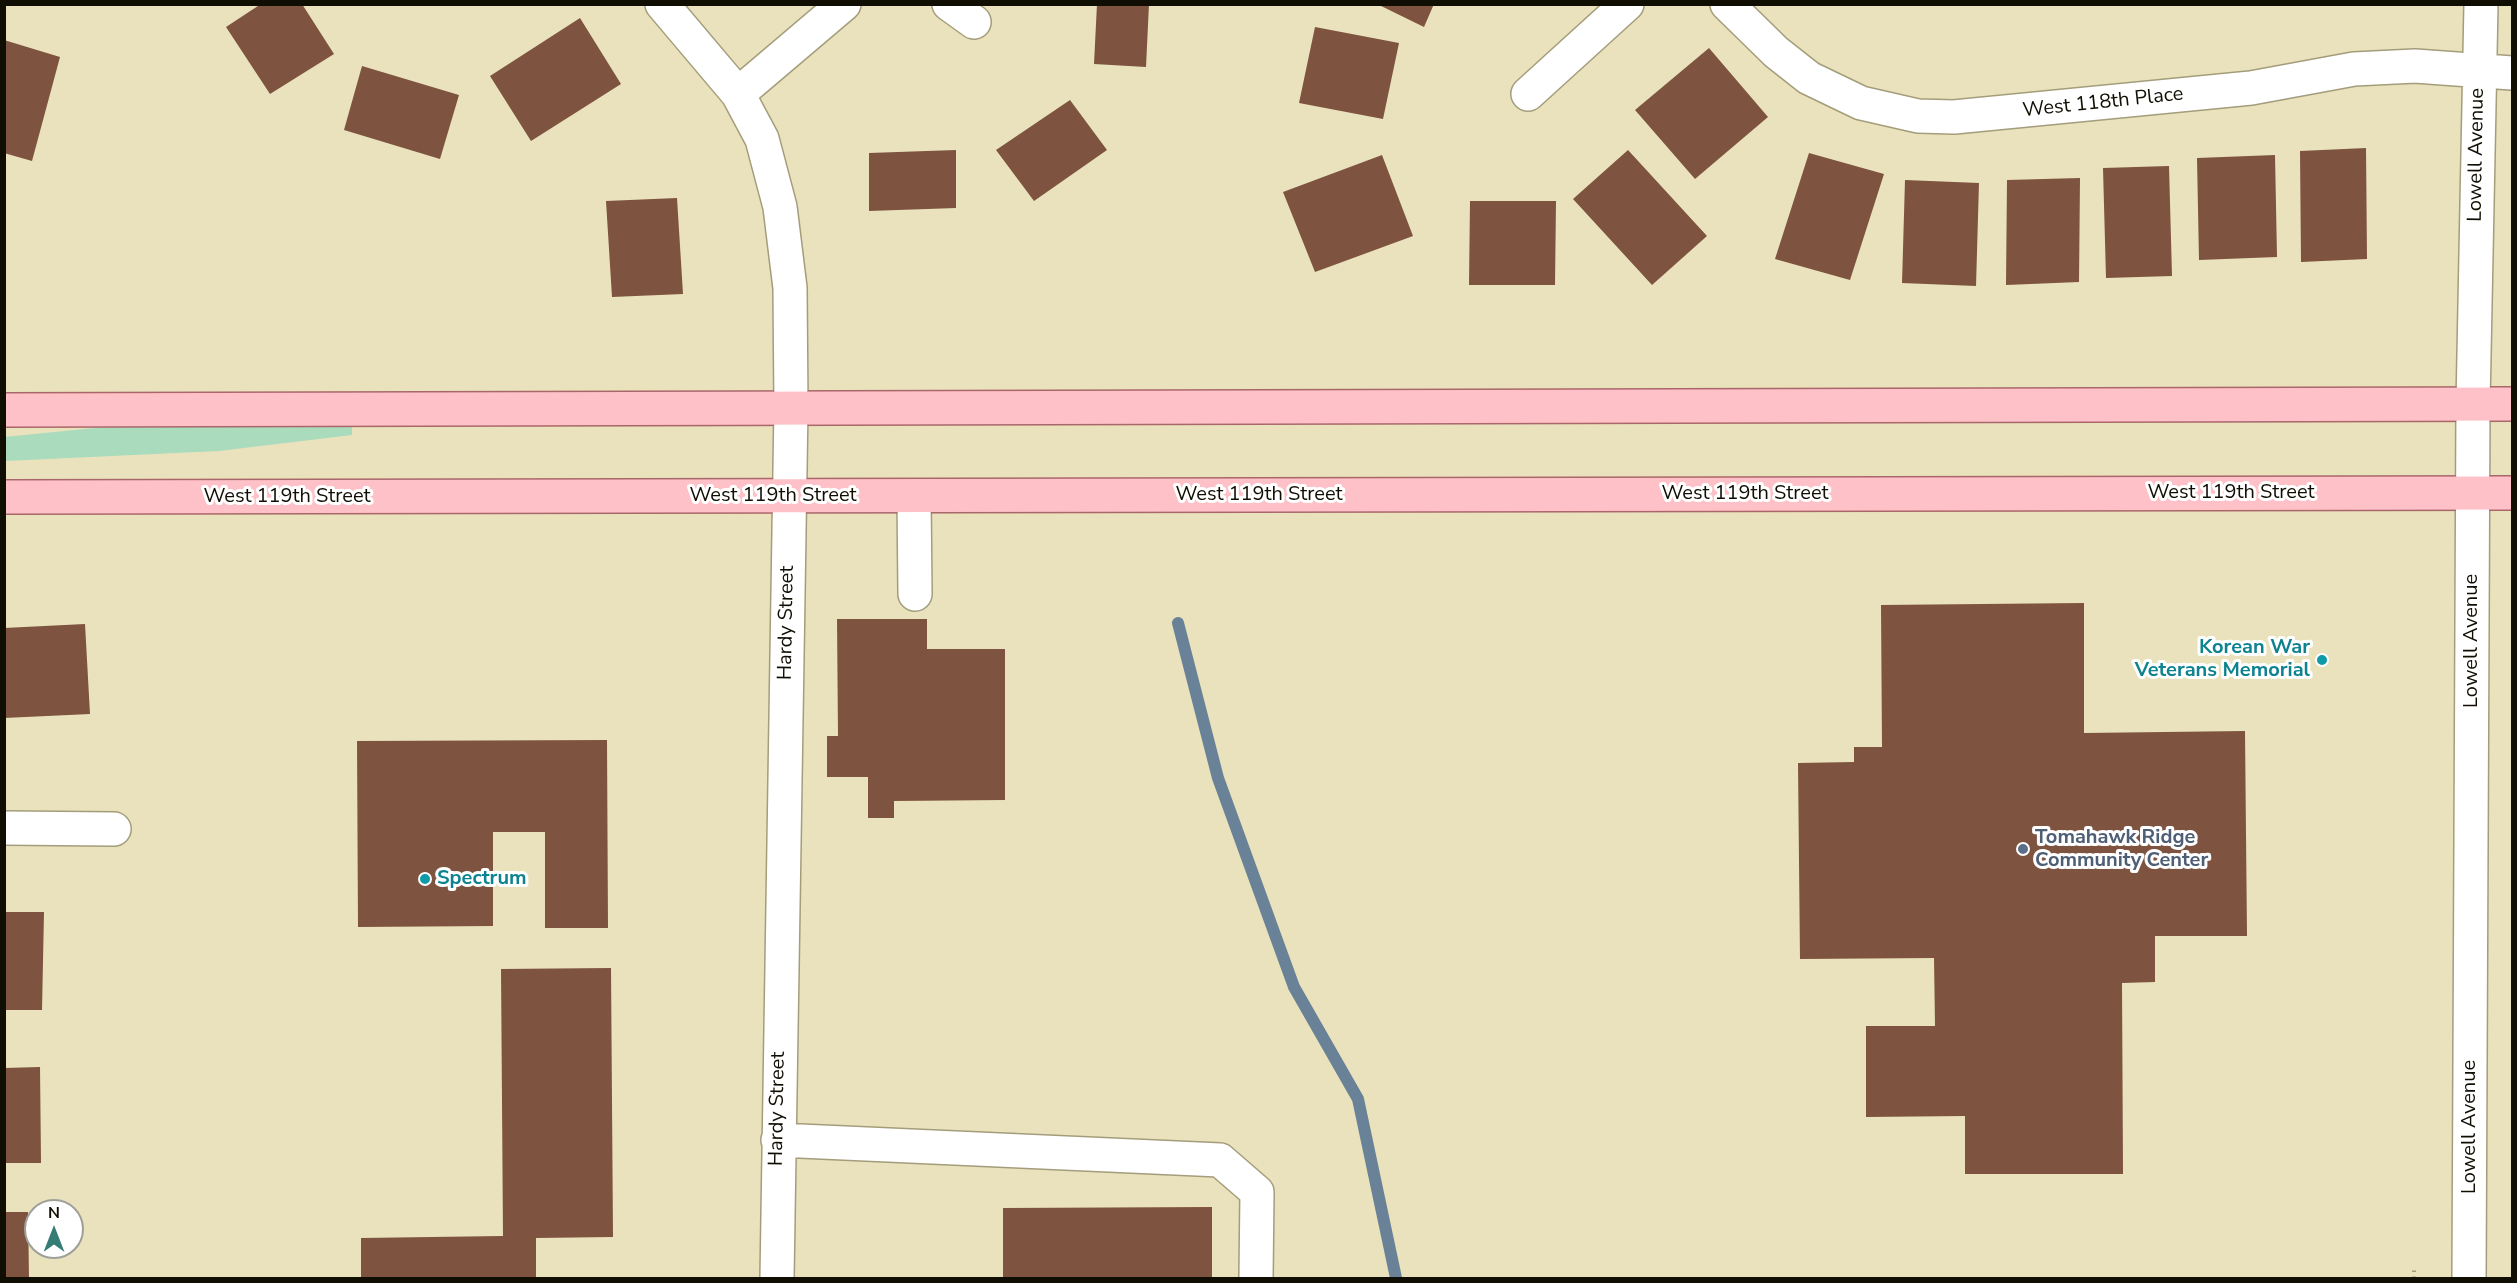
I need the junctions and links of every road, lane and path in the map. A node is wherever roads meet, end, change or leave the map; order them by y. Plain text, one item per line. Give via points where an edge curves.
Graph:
1 (662, 4) edge
2 (844, 4) edge
3 (1627, 4) edge
4 (1726, 4) edge
5 (2481, 4) edge
6 (2478, 71) junction
7 (2512, 73) edge
8 (738, 94) junction
9 (1528, 94) dead end
10 (2473, 404) junction
11 (2512, 404) edge
12 (791, 407) junction
13 (4, 410) edge
14 (2472, 493) junction
15 (2512, 493) edge
16 (790, 496) junction
17 (914, 496) junction
18 (4, 497) edge
19 (915, 594) dead end
20 (4, 828) edge
21 (114, 829) dead end
22 (778, 1140) junction
23 (2415, 1266) dead end
24 (777, 1278) edge
25 (1256, 1278) edge
26 (2414, 1278) edge
27 (2469, 1278) edge

1 - 8 street, Hardy Street
2 - 8 street
3 - 9 street
4 - 6 street, West 118th Place via 1809,78 1861,103 1918,116 1954,117 2252,88 2354,69 2415,66
5 - 6 street, Lowell Avenue
6 - 7 street, West 118th Place
6 - 10 street, Lowell Avenue
8 - 12 street, Hardy Street via 762,139 780,207 790,288
10 - 11 main road
10 - 12 main road
10 - 14 street, Lowell Avenue
12 - 13 main road
12 - 16 street, Hardy Street
14 - 15 main road, West 119th Street
14 - 17 main road, West 119th Street
14 - 27 street, Lowell Avenue
16 - 17 main road, West 119th Street
16 - 18 main road, West 119th Street
16 - 22 street, Hardy Street
17 - 19 street
20 - 21 street
22 - 24 street, Hardy Street
22 - 25 street via 1220,1160 1257,1192
23 - 26 path

